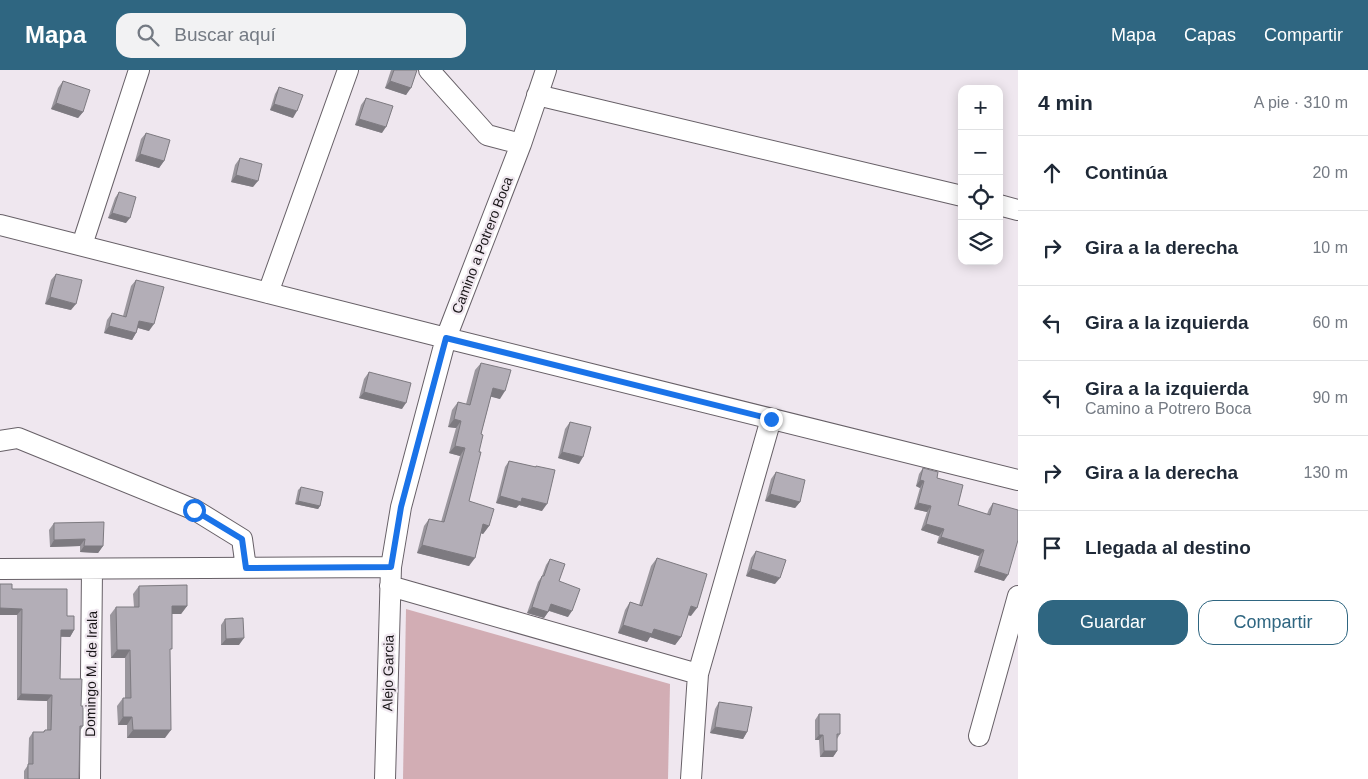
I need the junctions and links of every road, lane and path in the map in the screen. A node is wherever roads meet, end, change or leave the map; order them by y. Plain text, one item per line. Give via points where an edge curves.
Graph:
1 (139, 70) edge
2 (348, 70) edge
3 (430, 70) edge
4 (546, 70) edge
5 (537, 95) junction
6 (521, 144) junction
7 (958, 195) edge
8 (1003, 206) edge
9 (1018, 210) edge
10 (0, 225) edge
11 (82, 245) junction
12 (268, 293) junction
13 (446, 338) junction
14 (771, 419) junction
15 (0, 441) edge
16 (1018, 480) edge
17 (246, 568) junction
18 (92, 569) junction
19 (0, 570) edge
20 (391, 577) junction
21 (1018, 596) edge
22 (698, 674) junction
23 (979, 736) dead end
24 (90, 779) edge
25 (385, 779) edge
26 (691, 779) edge

1 - 11 street
2 - 12 street
3 - 6 street via 487,135
4 - 5 street, Camino a Potrero Boca
5 - 6 street, Camino a Potrero Boca
5 - 7 street
6 - 13 street, Camino a Potrero Boca
8 - 9 street
10 - 11 street
11 - 12 street
12 - 13 street
13 - 14 street
13 - 20 street, Camino a Potrero Boca via 401,507
14 - 16 street
14 - 22 street
15 - 17 street via 18,438 194,510 242,539
17 - 18 street
17 - 20 street
18 - 19 street
18 - 24 street, Domingo M. de Irala
20 - 22 street
20 - 25 street, Alejo Garcia
21 - 23 street
22 - 26 street

